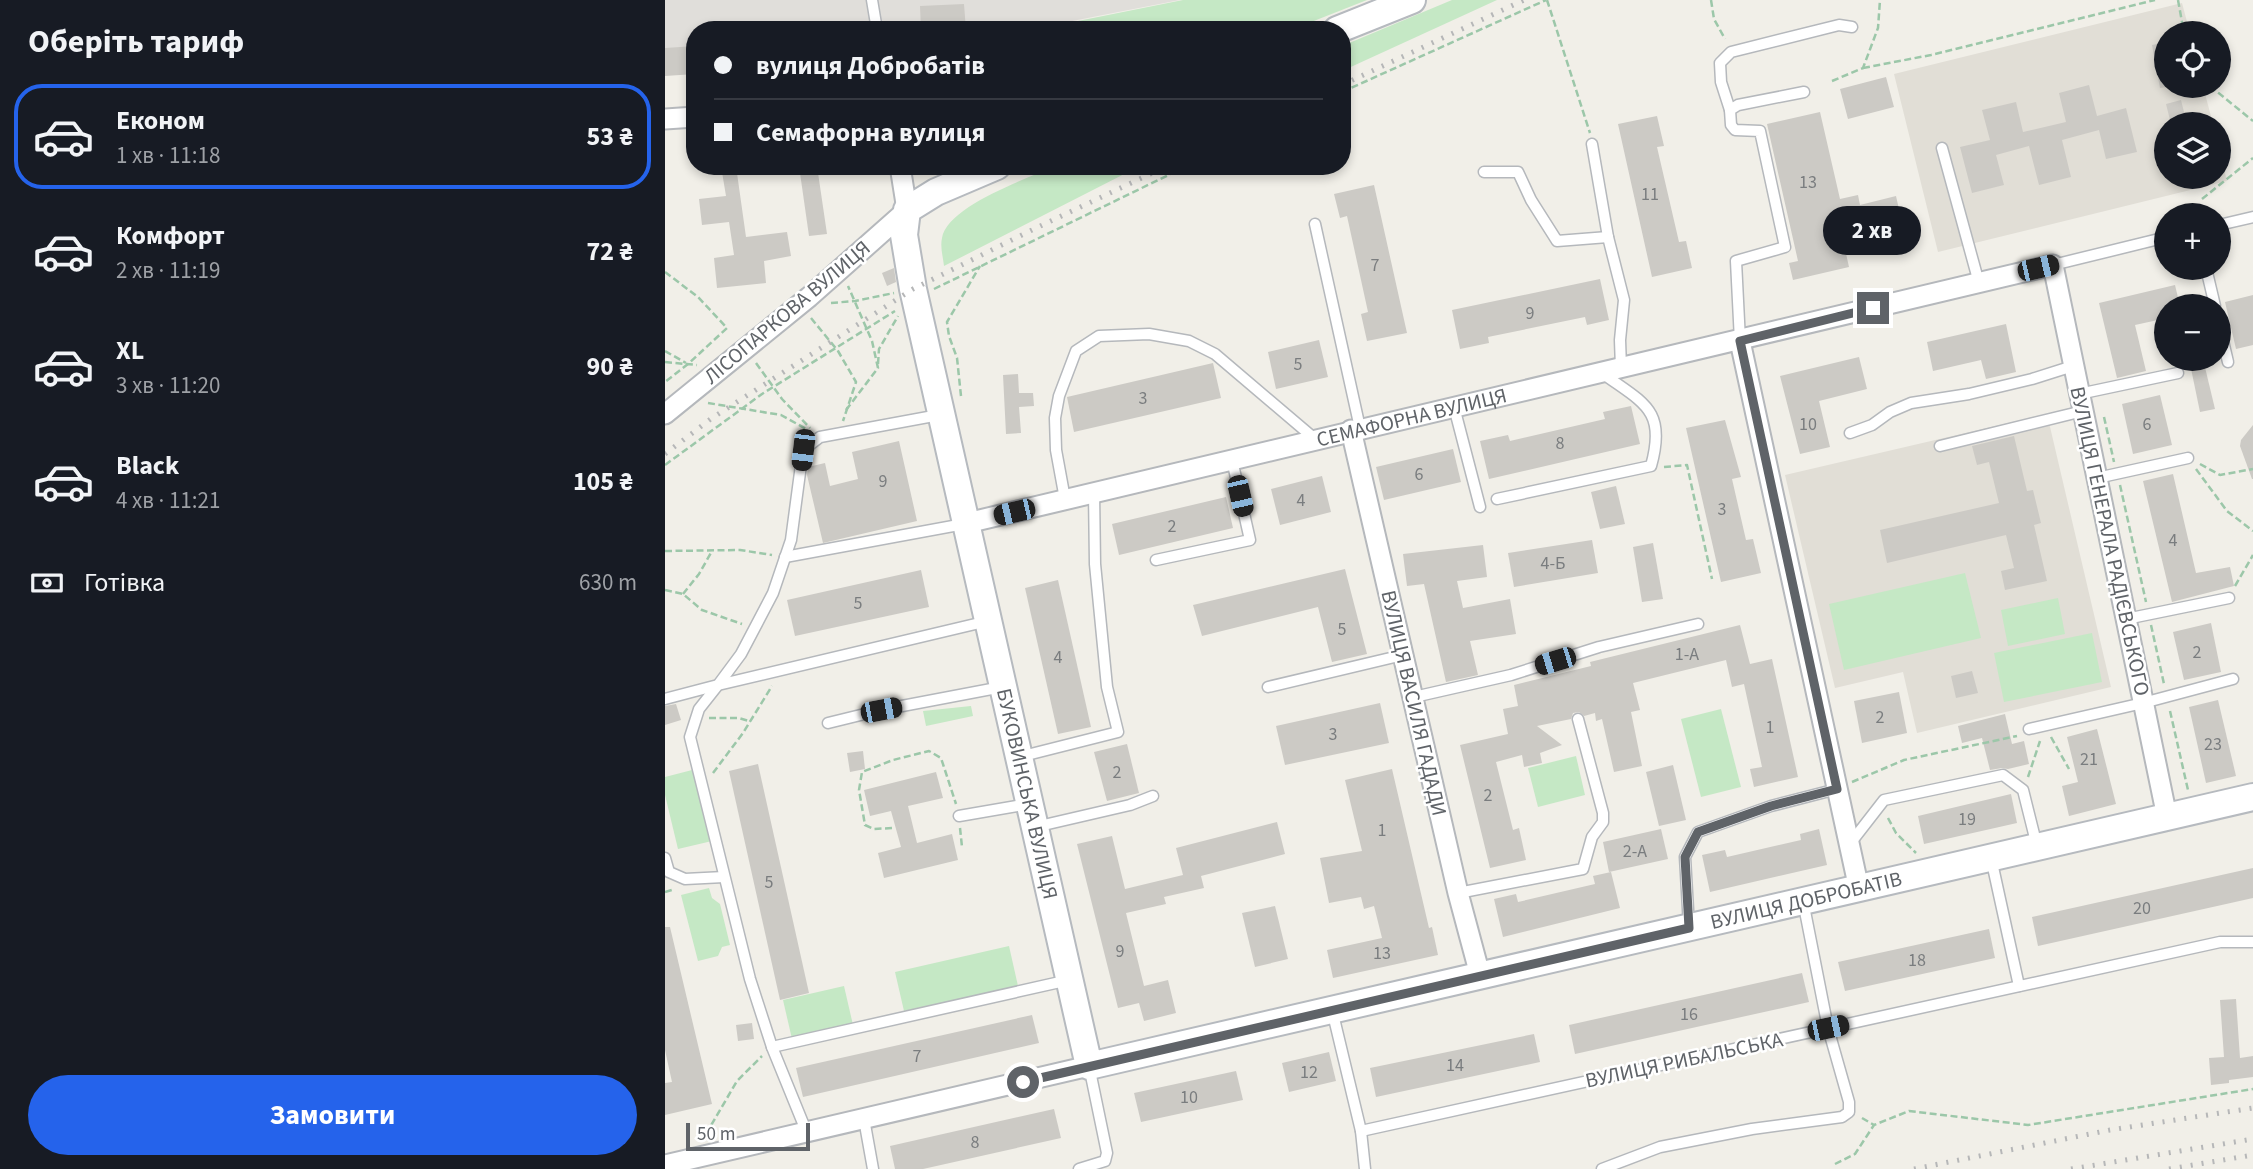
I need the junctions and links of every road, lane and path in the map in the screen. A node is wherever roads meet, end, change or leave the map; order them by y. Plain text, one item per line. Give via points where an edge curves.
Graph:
1 (872, 0) edge
2 (1412, 0) edge
3 (1546, 0) edge
4 (1711, 0) edge
5 (1880, 0) edge
6 (2154, 0) edge
7 (2178, 0) edge
8 (876, 21) edge
9 (2182, 21) edge
10 (1351, 24) edge
11 (1853, 27) dead end
12 (1731, 52) junction
13 (1863, 68) junction
14 (1832, 81) dead end
15 (1351, 88) edge
16 (1804, 92) dead end
17 (2225, 98) edge
18 (1730, 110) junction
19 (686, 118) edge
20 (665, 119) edge
21 (2253, 121) edge
22 (1593, 144) joint
23 (1942, 148) dead end
24 (2253, 158) edge
25 (1484, 172) dead end
26 (901, 175) edge
27 (976, 175) edge
28 (1168, 175) edge
29 (2202, 199) dead end
30 (907, 210) junction
31 (2253, 217) edge
32 (2231, 222) edge
33 (1315, 224) dead end
34 (1608, 237) junction
35 (2154, 240) edge
36 (2053, 265) junction
37 (980, 266) junction
38 (841, 269) junction
39 (665, 272) edge
40 (1979, 283) junction
41 (911, 297) junction
42 (855, 301) junction
43 (800, 304) junction
44 (866, 328) junction
45 (1740, 341) junction
46 (745, 348) junction
47 (835, 348) junction
48 (665, 351) edge
49 (665, 362) edge
50 (688, 365) junction
51 (2073, 366) junction
52 (721, 367) junction
53 (878, 368) junction
54 (1611, 370) junction
55 (2179, 373) dead end
56 (665, 383) edge
57 (773, 387) junction
58 (2087, 398) junction
59 (682, 399) junction
60 (1454, 407) junction
61 (743, 409) junction
62 (952, 409) junction
63 (846, 410) junction
64 (665, 414) edge
65 (1355, 429) junction
66 (1850, 433) dead end
67 (838, 434) junction
68 (820, 437) junction
69 (1315, 439) junction
70 (1940, 446) dead end
71 (2188, 458) junction
72 (1232, 459) junction
73 (665, 465) edge
74 (1651, 466) junction
75 (2253, 469) edge
76 (2117, 473) junction
77 (2097, 478) junction
78 (1094, 492) junction
79 (1065, 499) junction
80 (1497, 499) dead end
81 (1481, 507) dead end
82 (967, 523) junction
83 (2253, 531) edge
84 (665, 551) edge
85 (713, 551) junction
86 (2253, 555) edge
87 (785, 557) junction
88 (1156, 561) dead end
89 (1713, 579) dead end
90 (665, 590) edge
91 (683, 594) junction
92 (2228, 598) joint
93 (2148, 615) junction
94 (2126, 619) junction
95 (988, 621) junction
96 (1698, 624) dead end
97 (755, 628) junction
98 (1403, 655) junction
99 (783, 669) junction
100 (2233, 679) dead end
101 (718, 685) junction
102 (1003, 687) junction
103 (1268, 687) dead end
104 (2167, 696) junction
105 (1414, 697) junction
106 (665, 699) edge
107 (2143, 703) junction
108 (695, 719) junction
109 (1578, 719) dead end
110 (749, 721) junction
111 (828, 723) dead end
112 (2044, 725) junction
113 (2029, 729) joint
114 (1019, 757) junction
115 (2069, 769) dead end
116 (701, 781) junction
117 (1837, 789) junction
118 (2022, 790) junction
119 (2188, 792) dead end
120 (1153, 796) dead end
121 (2253, 797) edge
122 (1884, 800) junction
123 (1017, 806) dead end
124 (959, 816) junction
125 (2167, 817) junction
126 (892, 828) dead end
127 (1034, 828) junction
128 (1849, 845) junction
129 (2037, 847) junction
130 (962, 848) dead end
131 (1916, 853) dead end
132 (665, 858) edge
133 (1990, 858) junction
134 (724, 877) junction
135 (1859, 889) junction
136 (1458, 893) junction
137 (1803, 901) junction
138 (1689, 928) junction
139 (2253, 942) edge
140 (1481, 975) junction
141 (1069, 980) junction
142 (2018, 986) junction
143 (1332, 1010) junction
144 (1828, 1028) junction
145 (772, 1047) junction
146 (1089, 1066) junction
147 (2253, 1089) edge
148 (864, 1119) junction
149 (1361, 1131) junction
150 (807, 1133) junction
151 (706, 1135) dead end
152 (1835, 1164) dead end
153 (665, 1165) edge
154 (873, 1169) edge
155 (1079, 1169) edge
156 (1365, 1169) edge
157 (1602, 1169) edge

1 - 8 lane
2 - 10 street
3 - 15 path
3 - 22 path
4 - 12 path via 1714,19
5 - 13 path via 1878,29
6 - 13 path
7 - 9 path
11 - 12 lane via 1839,25
12 - 18 lane via 1720,63
13 - 14 path
16 - 18 lane
17 - 21 path
18 - 45 lane via 1735,130 1760,131 1785,247 1736,261
19 - 20 street
22 - 34 lane
23 - 40 lane
24 - 29 path
25 - 34 lane via 1518,172 1557,241
26 - 30 street
27 - 30 street
28 - 37 path
30 - 38 street, ЛІСОПАРКОВА ВУЛИЦЯ
30 - 41 street via 904,235
31 - 32 lane
33 - 65 lane
34 - 54 lane via 1624,300
35 - 36 lane, СЕМАФОРНА ВУЛИЦЯ
36 - 40 street, СЕМАФОРНА ВУЛИЦЯ
36 - 51 street, ВУЛИЦЯ ГЕНЕРАЛА РАДІЄВСЬКОГО
37 - 41 path
37 - 62 path via 947,322 957,358
38 - 42 path
38 - 43 street, ЛІСОПАРКОВА ВУЛИЦЯ
39 - 50 path via 698,297 727,328
40 - 45 street, СЕМАФОРНА ВУЛИЦЯ
41 - 42 path
41 - 44 path
41 - 53 path via 879,349
41 - 62 street
42 - 43 path
42 - 44 path
43 - 46 street, ЛІСОПАРКОВА ВУЛИЦЯ
43 - 47 path
44 - 47 path
44 - 53 path
45 - 54 street, СЕМАФОРНА ВУЛИЦЯ
45 - 117 street
46 - 52 street, ЛІСОПАРКОВА ВУЛИЦЯ
46 - 57 path
47 - 57 path
47 - 63 path via 856,382
48 - 50 path
49 - 50 path
50 - 52 path
50 - 56 path
51 - 58 street, ВУЛИЦЯ ГЕНЕРАЛА РАДІЄВСЬКОГО
51 - 66 lane via 1969,394 1911,403
52 - 59 street, ЛІСОПАРКОВА ВУЛИЦЯ
53 - 63 path
54 - 60 street, СЕМАФОРНА ВУЛИЦЯ
54 - 74 lane via 1653,416 1656,438
55 - 58 lane
57 - 61 path
57 - 68 path
58 - 70 lane
58 - 76 path
58 - 77 street, ВУЛИЦЯ ГЕНЕРАЛА РАДІЄВСЬКОГО
59 - 61 path
59 - 64 street, ЛІСОПАРКОВА ВУЛИЦЯ
60 - 65 street, СЕМАФОРНА ВУЛИЦЯ
60 - 81 lane
61 - 68 path via 781,415
61 - 73 path
62 - 67 lane
62 - 82 street
63 - 67 path
65 - 69 street, СЕМАФОРНА ВУЛИЦЯ
65 - 98 street, ВУЛИЦЯ ВАСИЛЯ ГАДАДИ
67 - 68 lane
68 - 87 lane via 803,450
69 - 72 street, СЕМАФОРНА ВУЛИЦЯ
69 - 79 lane via 1215,354 1189,341 1149,334 1099,335 1076,351 1059,397 1056,450
71 - 75 path via 2220,475
71 - 76 lane
71 - 83 path via 2227,511
72 - 78 street, СЕМАФОРНА ВУЛИЦЯ
72 - 88 lane via 1250,540
74 - 80 lane
74 - 89 path via 1687,465
76 - 77 lane
76 - 93 path
77 - 94 street, ВУЛИЦЯ ГЕНЕРАЛА РАДІЄВСЬКОГО
78 - 79 street, СЕМАФОРНА ВУЛИЦЯ
78 - 114 lane via 1096,578 1107,687 1118,732
79 - 82 street, СЕМАФОРНА ВУЛИЦЯ
82 - 87 lane
82 - 95 street, БУКОВИНСЬКА ВУЛИЦЯ
84 - 85 path
85 - 87 path
85 - 91 path
86 - 92 path
87 - 97 lane
90 - 91 path
91 - 97 path via 702,610
92 - 93 lane
93 - 94 lane
93 - 104 path
94 - 107 street, ВУЛИЦЯ ГЕНЕРАЛА РАДІЄВСЬКОГО
95 - 99 lane
95 - 102 street, БУКОВИНСЬКА ВУЛИЦЯ
96 - 105 lane
97 - 101 lane
98 - 103 lane
98 - 105 street, ВУЛИЦЯ ВАСИЛЯ ГАДАДИ
99 - 101 lane
99 - 110 path
100 - 104 lane
101 - 106 lane
101 - 108 lane
102 - 111 lane
102 - 114 street, БУКОВИНСЬКА ВУЛИЦЯ
104 - 107 lane
104 - 119 path
105 - 136 street, ВУЛИЦЯ ВАСИЛЯ ГАДАДИ
107 - 112 lane
107 - 125 street, ВУЛИЦЯ ГЕНЕРАЛА РАДІЄВСЬКОГО
108 - 110 path
108 - 116 lane via 690,737
109 - 136 lane via 1603,813 1583,869
110 - 116 path via 716,771
112 - 113 lane
112 - 115 path
112 - 118 path
113 - 117 path via 2014,738 1904,760
114 - 127 street, БУКОВИНСЬКА ВУЛИЦЯ
116 - 134 lane
117 - 128 street
117 - 138 lane via 1698,832 1685,857
118 - 122 lane via 2003,775
118 - 129 lane
120 - 127 lane
121 - 125 street, ВУЛИЦЯ ДОБРОБАТІВ
122 - 128 lane
122 - 131 path via 1884,811 1896,833
123 - 124 lane
124 - 126 path via 941,758 929,751 862,772 859,790 865,825
124 - 130 path
125 - 129 street, ВУЛИЦЯ ДОБРОБАТІВ
127 - 141 street, БУКОВИНСЬКА ВУЛИЦЯ
128 - 135 street
129 - 133 street, ВУЛИЦЯ ДОБРОБАТІВ
132 - 134 lane via 669,872 685,879
133 - 135 street, ВУЛИЦЯ ДОБРОБАТІВ
133 - 142 lane
134 - 145 lane
135 - 137 street, ВУЛИЦЯ ДОБРОБАТІВ
136 - 140 street, ВУЛИЦЯ ВАСИЛЯ ГАДАДИ
137 - 138 street, ВУЛИЦЯ ДОБРОБАТІВ
137 - 144 lane
138 - 140 street, ВУЛИЦЯ ДОБРОБАТІВ
139 - 142 lane, ВУЛИЦЯ РИБАЛЬСЬКА via 2220,942
140 - 143 street, ВУЛИЦЯ ДОБРОБАТІВ
141 - 145 lane
141 - 146 street, БУКОВИНСЬКА ВУЛИЦЯ
142 - 144 lane, ВУЛИЦЯ РИБАЛЬСЬКА
143 - 146 street, ВУЛИЦЯ ДОБРОБАТІВ
143 - 149 lane
144 - 149 lane, ВУЛИЦЯ РИБАЛЬСЬКА
144 - 157 lane via 1849,1102 1849,1112 1842,1117 1660,1147
145 - 150 lane
145 - 151 path via 737,1081
146 - 148 street, ВУЛИЦЯ ДОБРОБАТІВ
146 - 155 lane via 1107,1153 1105,1161
147 - 152 path via 2028,1125 1909,1111 1874,1125 1855,1154
148 - 150 street, ВУЛИЦЯ ДОБРОБАТІВ
148 - 154 lane
149 - 156 lane
150 - 153 street, ВУЛИЦЯ ДОБРОБАТІВ

